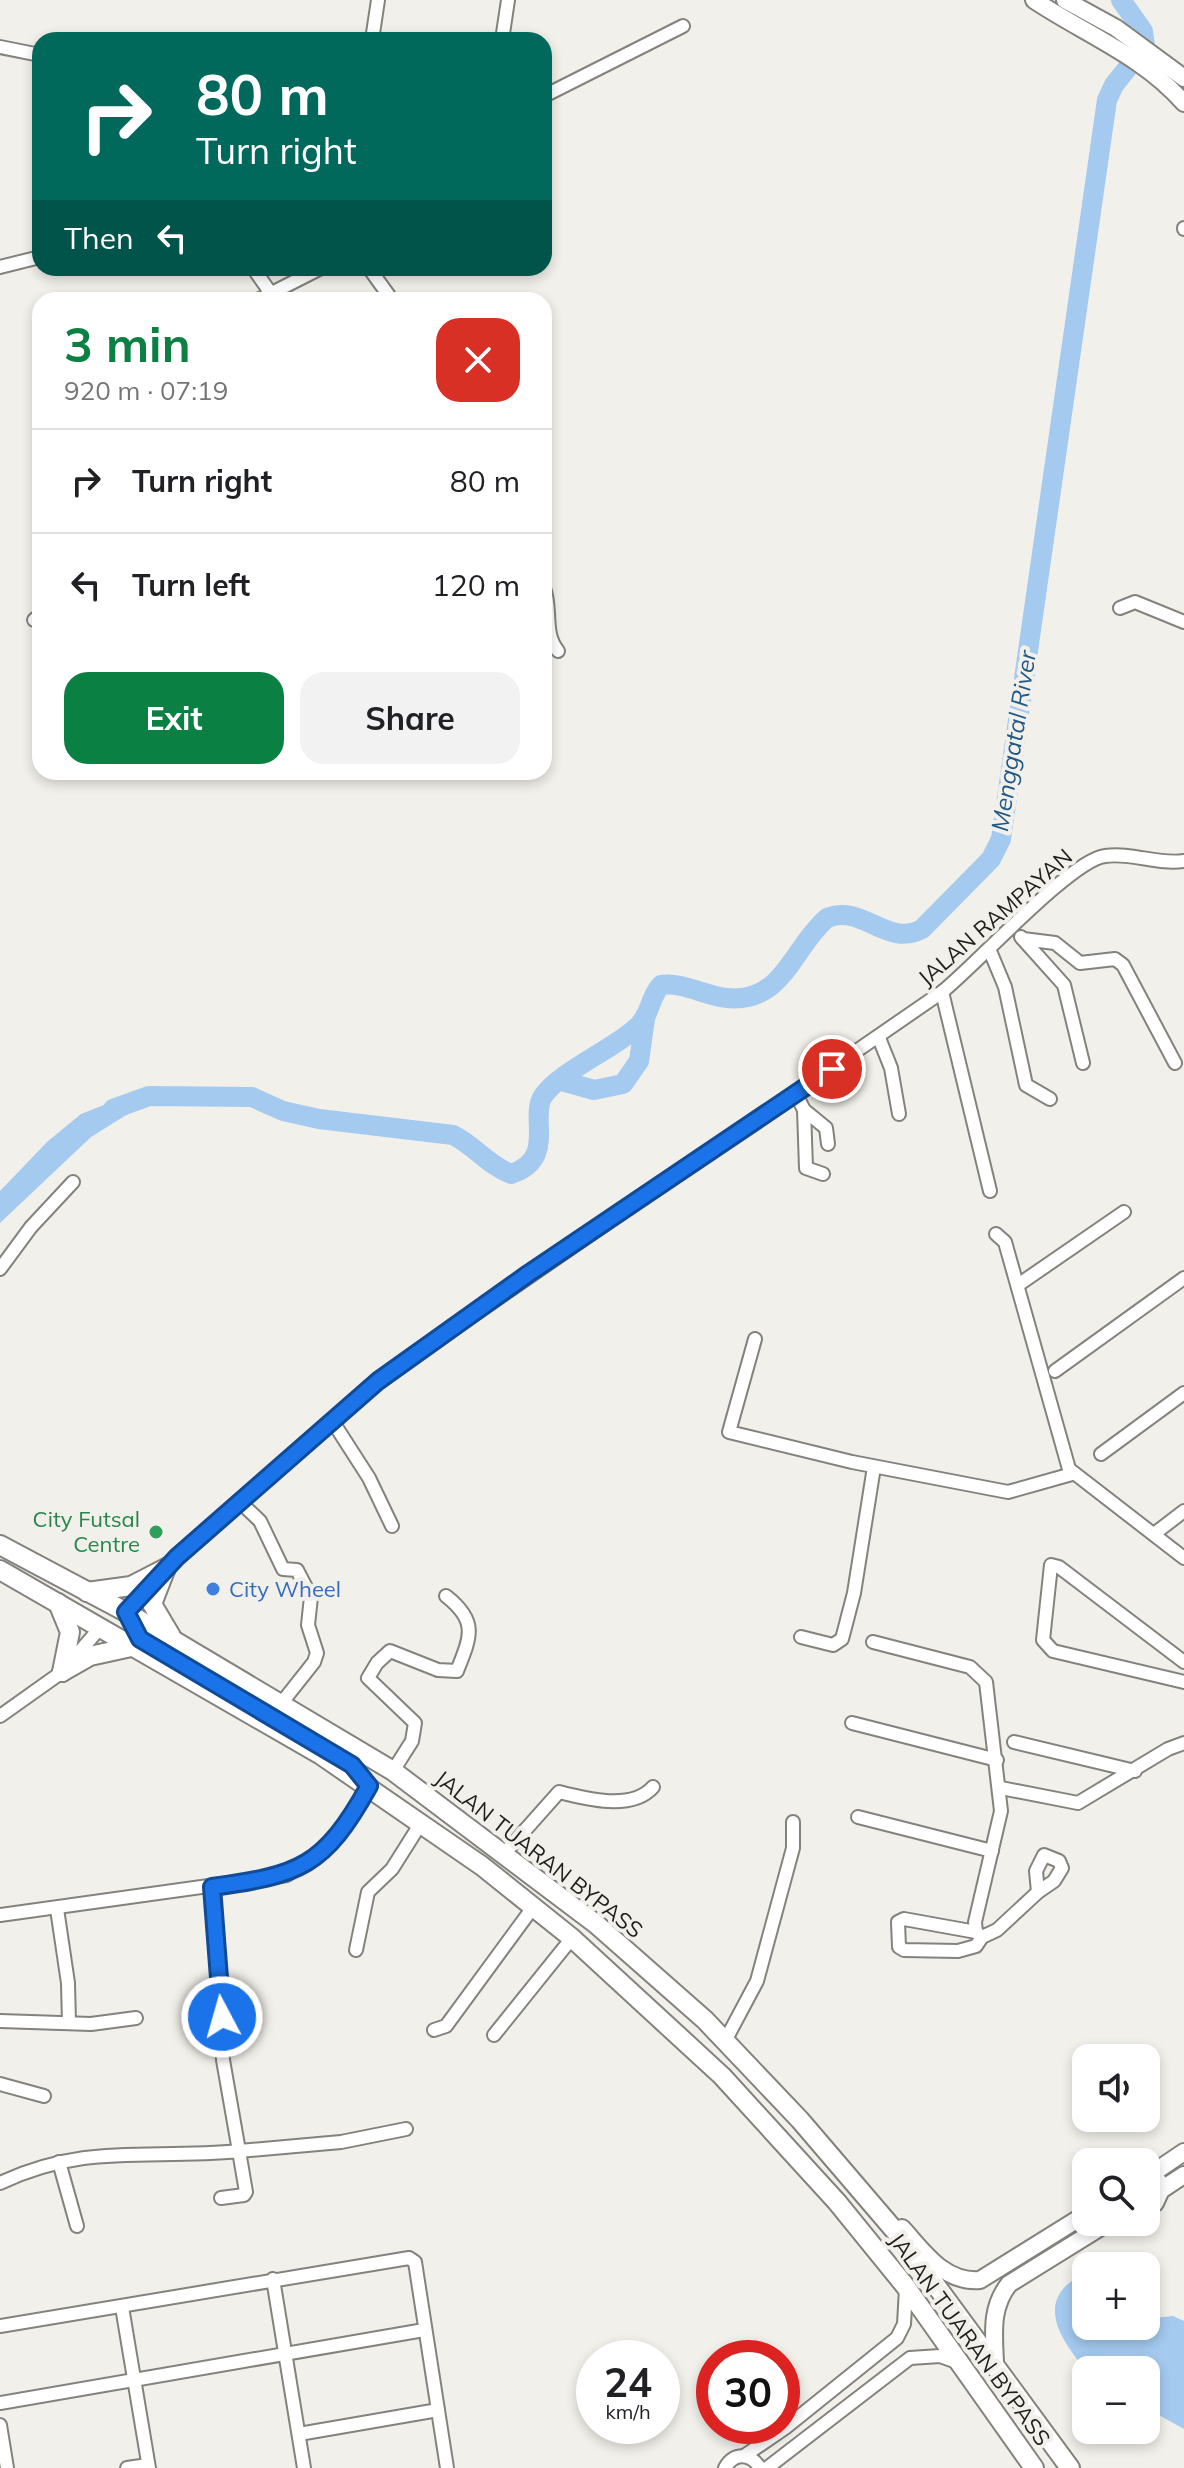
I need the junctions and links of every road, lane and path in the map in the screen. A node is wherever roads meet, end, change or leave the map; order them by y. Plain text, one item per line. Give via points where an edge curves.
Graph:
1 (370, 0) edge
2 (378, 0) edge
3 (508, 0) edge
4 (1034, 0) edge
5 (1065, 0) edge
6 (683, 26) dead end
7 (366, 32) edge
8 (373, 32) edge
9 (503, 32) edge
10 (1113, 35) junction
11 (0, 47) edge
12 (32, 53) edge
13 (1174, 76) edge
14 (552, 92) edge
15 (1184, 103) edge
16 (32, 259) edge
17 (0, 267) edge
18 (259, 276) edge
19 (304, 276) edge
20 (270, 292) joint
21 (1120, 608) dead end
22 (1184, 622) edge
23 (552, 638) edge
24 (558, 651) dead end
25 (1184, 861) edge
26 (1010, 931) junction
27 (1023, 939) junction
28 (990, 951) junction
29 (942, 992) junction
30 (879, 1038) junction
31 (1083, 1063) dead end
32 (1175, 1063) dead end
33 (796, 1094) junction
34 (1050, 1099) dead end
35 (804, 1110) junction
36 (899, 1114) dead end
37 (828, 1144) dead end
38 (823, 1174) dead end
39 (73, 1182) dead end
40 (990, 1191) dead end
41 (1124, 1212) dead end
42 (996, 1234) dead end
43 (0, 1269) edge
44 (1184, 1278) edge
45 (1018, 1285) junction
46 (755, 1339) dead end
47 (1055, 1371) dead end
48 (1184, 1393) edge
49 (333, 1422) junction
50 (1101, 1454) dead end
51 (874, 1467) junction
52 (1072, 1474) junction
53 (240, 1502) junction
54 (1184, 1511) edge
55 (392, 1526) dead end
56 (1154, 1534) junction
57 (0, 1545) edge
58 (1184, 1558) edge
59 (166, 1568) junction
60 (0, 1570) edge
61 (84, 1592) junction
62 (446, 1596) dead end
63 (57, 1602) junction
64 (126, 1612) junction
65 (100, 1628) junction
66 (801, 1637) dead end
67 (873, 1642) dead end
68 (176, 1643) junction
69 (131, 1647) junction
70 (1184, 1662) edge
71 (62, 1672) junction
72 (1184, 1682) edge
73 (280, 1705) junction
74 (0, 1716) edge
75 (852, 1723) dead end
76 (1014, 1742) dead end
77 (1184, 1743) edge
78 (997, 1760) junction
79 (393, 1771) junction
80 (1135, 1771) junction
81 (369, 1786) junction
82 (653, 1787) dead end
83 (1001, 1788) junction
84 (858, 1817) dead end
85 (793, 1822) dead end
86 (421, 1823) junction
87 (992, 1851) junction
88 (503, 1855) junction
89 (212, 1887) junction
90 (1038, 1892) dead end
91 (534, 1906) junction
92 (57, 1909) junction
93 (0, 1915) edge
94 (979, 1934) junction
95 (572, 1938) junction
96 (356, 1950) dead end
97 (136, 2018) dead end
98 (0, 2021) edge
99 (69, 2023) junction
100 (434, 2030) dead end
101 (494, 2035) dead end
102 (724, 2043) junction
103 (0, 2084) edge
104 (44, 2096) dead end
105 (406, 2129) dead end
106 (239, 2151) junction
107 (1184, 2152) edge
108 (59, 2162) junction
109 (1160, 2167) edge
110 (1184, 2175) edge
111 (0, 2183) edge
112 (1160, 2187) edge
113 (1161, 2190) joint
114 (221, 2198) dead end
115 (873, 2204) junction
116 (1072, 2223) edge
117 (77, 2226) dead end
118 (1086, 2236) edge
119 (273, 2279) junction
120 (906, 2287) junction
121 (122, 2307) junction
122 (0, 2326) edge
123 (424, 2330) junction
124 (284, 2352) junction
125 (957, 2362) junction
126 (995, 2363) junction
127 (134, 2380) junction
128 (0, 2403) edge
129 (438, 2410) junction
130 (0, 2425) edge
131 (299, 2434) junction
132 (744, 2456) junction
133 (148, 2467) edge
134 (7, 2468) edge
135 (127, 2468) edge
136 (304, 2468) edge
137 (447, 2468) edge
138 (725, 2468) edge
139 (760, 2468) edge
140 (767, 2468) edge
141 (1034, 2468) edge
142 (1070, 2468) edge

1 - 7 street
2 - 8 street
3 - 9 street
4 - 10 main road
5 - 10 main road
6 - 14 street
10 - 13 main road
11 - 12 street
13 - 15 main road
16 - 17 street
18 - 20 street
19 - 20 street
21 - 22 street via 1135,602
23 - 24 street
25 - 26 street, JALAN RAMPAYAN via 1101,856 1058,884
26 - 27 street
26 - 28 street, JALAN RAMPAYAN
27 - 31 street via 1064,985
27 - 32 street via 1055,943 1080,963 1115,959 1123,965
28 - 29 street, JALAN RAMPAYAN
28 - 34 street via 1005,987 1026,1085
29 - 30 street, JALAN RAMPAYAN
29 - 40 street
30 - 33 street, JALAN RAMPAYAN
30 - 36 street
33 - 35 street
33 - 49 street, JALAN RAMPAYAN via 424,1347
35 - 37 street via 826,1128
35 - 38 street via 806,1165
39 - 43 street
41 - 45 street
42 - 45 street via 1005,1242
44 - 47 street
45 - 52 street
46 - 51 street via 729,1432
48 - 50 street
49 - 53 street, JALAN RAMPAYAN
49 - 55 street
51 - 52 street via 1008,1492
51 - 66 street via 842,1639 833,1645
52 - 56 street
53 - 59 street, JALAN RAMPAYAN
53 - 73 street via 260,1521 283,1569 297,1570 311,1597 308,1625 317,1653
54 - 56 street
56 - 58 street
57 - 61 highway, JALAN TUARAN BYPASS
59 - 61 highway via 131,1586
59 - 64 street, JALAN RAMPAYAN
59 - 68 highway via 152,1604
60 - 63 highway, JALAN TUARAN BYPASS
61 - 64 highway, JALAN TUARAN BYPASS
62 - 79 street via 464,1610 470,1626 457,1671 438,1670 390,1651 368,1678 415,1723 412,1741
63 - 65 highway, JALAN TUARAN BYPASS
63 - 71 highway via 70,1632
64 - 68 highway, JALAN TUARAN BYPASS
64 - 81 highway via 140,1639 352,1765
65 - 69 highway, JALAN TUARAN BYPASS
65 - 71 street
67 - 78 street via 977,1670 986,1682
68 - 73 highway, JALAN TUARAN BYPASS
69 - 71 highway via 90,1656
69 - 81 highway, JALAN TUARAN BYPASS
70 - 72 street via 1051,1565 1043,1640 1047,1646
71 - 74 street
73 - 79 highway, JALAN TUARAN BYPASS
75 - 78 street
76 - 80 street
77 - 80 street
78 - 83 street
79 - 88 highway, JALAN TUARAN BYPASS
80 - 83 street via 1078,1803
81 - 86 highway, JALAN TUARAN BYPASS
81 - 89 street via 343,1830 318,1856 287,1875
82 - 88 street via 633,1800 586,1799 559,1792
83 - 87 street
84 - 87 street
85 - 102 street via 793,1848 757,1981
86 - 91 highway, JALAN TUARAN BYPASS
86 - 96 street via 392,1869 368,1892
87 - 94 street
88 - 102 highway, JALAN TUARAN BYPASS via 596,1924
89 - 92 street
89 - 106 street via 223,2060
90 - 94 street via 997,1930
91 - 95 highway, JALAN TUARAN BYPASS
91 - 100 street via 446,2026
92 - 93 street
92 - 99 street
94 - 94 street via 976,1946 961,1950 901,1949 898,1922
95 - 101 street
95 - 120 highway, JALAN TUARAN BYPASS via 765,2121
97 - 99 street
98 - 99 street
102 - 115 highway, JALAN TUARAN BYPASS
103 - 104 street
105 - 106 street via 341,2142
106 - 108 street via 94,2154
106 - 114 street via 246,2192
107 - 109 main road
108 - 111 street
108 - 117 street
110 - 113 main road
112 - 113 main road
115 - 116 main road via 942,2272 969,2281 980,2280
115 - 126 highway, JALAN TUARAN BYPASS
118 - 126 main road via 1001,2294 994,2322
119 - 121 street
119 - 123 street via 409,2258 415,2262
119 - 124 street
120 - 125 highway, JALAN TUARAN BYPASS
120 - 132 street via 904,2324 897,2338
121 - 122 street
121 - 127 street
123 - 124 street
123 - 129 street
124 - 127 street
124 - 131 street
125 - 140 street via 940,2356 910,2358
125 - 141 highway, JALAN TUARAN BYPASS
126 - 142 highway, JALAN TUARAN BYPASS
127 - 128 street
127 - 133 street
129 - 131 street
129 - 137 street
130 - 134 street
131 - 136 street
132 - 138 street
132 - 139 street
133 - 135 street

